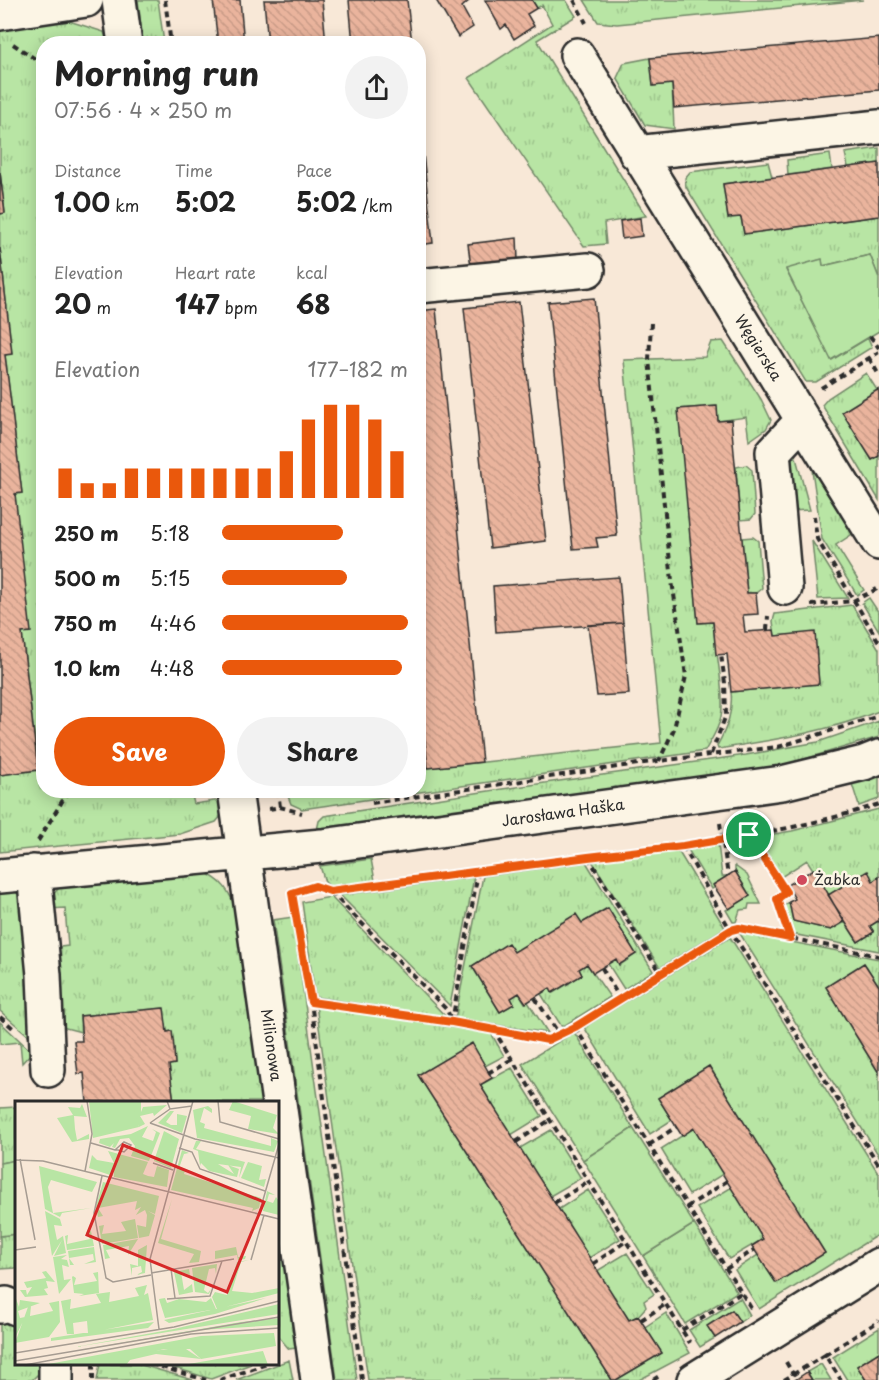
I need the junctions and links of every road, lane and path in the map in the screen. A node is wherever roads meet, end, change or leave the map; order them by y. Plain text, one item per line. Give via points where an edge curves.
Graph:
1 (86, 0) edge
2 (119, 0) edge
3 (165, 0) edge
4 (4, 27) edge
5 (124, 36) edge
6 (170, 36) edge
7 (577, 55) dead end
8 (36, 57) edge
9 (879, 127) edge
10 (636, 153) junction
11 (588, 270) dead end
12 (426, 284) edge
13 (651, 323) dead end
14 (870, 336) dead end
15 (879, 350) edge
16 (869, 358) junction
17 (879, 375) edge
18 (818, 390) dead end
19 (802, 420) junction
20 (879, 543) edge
21 (777, 599) joint
22 (767, 630) dead end
23 (721, 654) dead end
24 (879, 716) edge
25 (711, 754) junction
26 (879, 757) edge
27 (658, 761) junction
28 (426, 795) edge
29 (65, 798) edge
30 (236, 798) edge
31 (279, 798) edge
32 (408, 798) edge
33 (368, 804) dead end
34 (879, 804) edge
35 (313, 812) dead end
36 (720, 821) dead end
37 (749, 835) junction
38 (722, 840) junction
39 (683, 846) junction
40 (244, 852) junction
41 (588, 857) junction
42 (35, 858) junction
43 (478, 871) junction
44 (0, 876) edge
45 (728, 876) dead end
46 (330, 891) junction
47 (731, 930) junction
48 (790, 938) junction
49 (879, 956) edge
50 (602, 968) dead end
51 (660, 973) junction
52 (535, 998) dead end
53 (620, 999) junction
54 (311, 1002) junction
55 (452, 1022) junction
56 (575, 1027) junction
57 (493, 1029) junction
58 (559, 1035) junction
59 (512, 1059) junction
60 (48, 1070) dead end
61 (488, 1073) dead end
62 (279, 1101) edge
63 (279, 1102) edge
64 (550, 1120) junction
65 (676, 1127) dead end
66 (516, 1142) dead end
67 (649, 1145) junction
68 (879, 1165) edge
69 (589, 1181) junction
70 (727, 1181) dead end
71 (554, 1203) dead end
72 (687, 1207) junction
73 (615, 1211) dead end
74 (610, 1214) junction
75 (626, 1241) junction
76 (755, 1249) dead end
77 (593, 1264) dead end
78 (879, 1265) edge
79 (726, 1269) junction
80 (741, 1293) junction
81 (666, 1304) junction
82 (0, 1306) edge
83 (15, 1308) edge
84 (641, 1320) dead end
85 (879, 1321) edge
86 (682, 1330) junction
87 (768, 1334) junction
88 (692, 1346) dead end
89 (825, 1355) junction
90 (154, 1365) edge
91 (264, 1365) edge
92 (793, 1374) junction
93 (206, 1380) edge
94 (220, 1380) edge
95 (318, 1380) edge
96 (362, 1380) edge
97 (694, 1380) edge
98 (784, 1380) edge
99 (840, 1380) edge

1 - 4 street
2 - 5 street
3 - 6 path
4 - 8 path
7 - 10 street, Węgierska
9 - 10 street
10 - 19 street, Węgierska
11 - 12 street
13 - 27 path via 649,360 686,676 674,729
14 - 15 path
15 - 16 path
16 - 17 path
16 - 18 path
19 - 20 street, Węgierska
19 - 21 street via 773,452
21 - 22 path
23 - 25 path via 726,715
24 - 25 path via 778,747
25 - 27 path
26 - 40 street, Jarosława Haška via 782,783 322,846
27 - 28 path
29 - 42 path
30 - 40 street
31 - 35 path via 280,807
32 - 33 path
34 - 37 path via 792,828
36 - 38 path
37 - 38 path
37 - 48 path via 786,892 777,899
38 - 39 path
38 - 45 path
39 - 41 path
39 - 47 path
40 - 42 street, Jarosława Haška
40 - 62 street, Milionowa
41 - 43 path
41 - 51 path
42 - 44 street, Jarosława Haška
42 - 60 street
43 - 46 path
43 - 55 path
46 - 54 path via 315,886 292,893
46 - 55 path via 447,1010
47 - 48 path via 739,928
47 - 51 path
47 - 68 path
48 - 49 path
50 - 53 path
51 - 53 path
52 - 58 path
53 - 56 path
54 - 55 path
54 - 96 path
55 - 57 path
56 - 58 path
56 - 67 path
57 - 58 path via 548,1040
57 - 59 path
59 - 61 path
59 - 64 path
63 - 95 street, Milionowa
64 - 66 path
64 - 69 path
65 - 67 path
67 - 72 path
69 - 71 path
69 - 74 path
70 - 72 path
72 - 79 path
73 - 74 path
74 - 75 path
75 - 77 path
75 - 81 path
76 - 79 path
78 - 87 street
79 - 80 path
80 - 86 path
80 - 87 path
81 - 84 path
81 - 86 path
82 - 83 street
85 - 89 path
86 - 88 path
87 - 92 path
87 - 97 street
89 - 92 path
89 - 99 path
90 - 93 path
91 - 94 path
92 - 98 path

